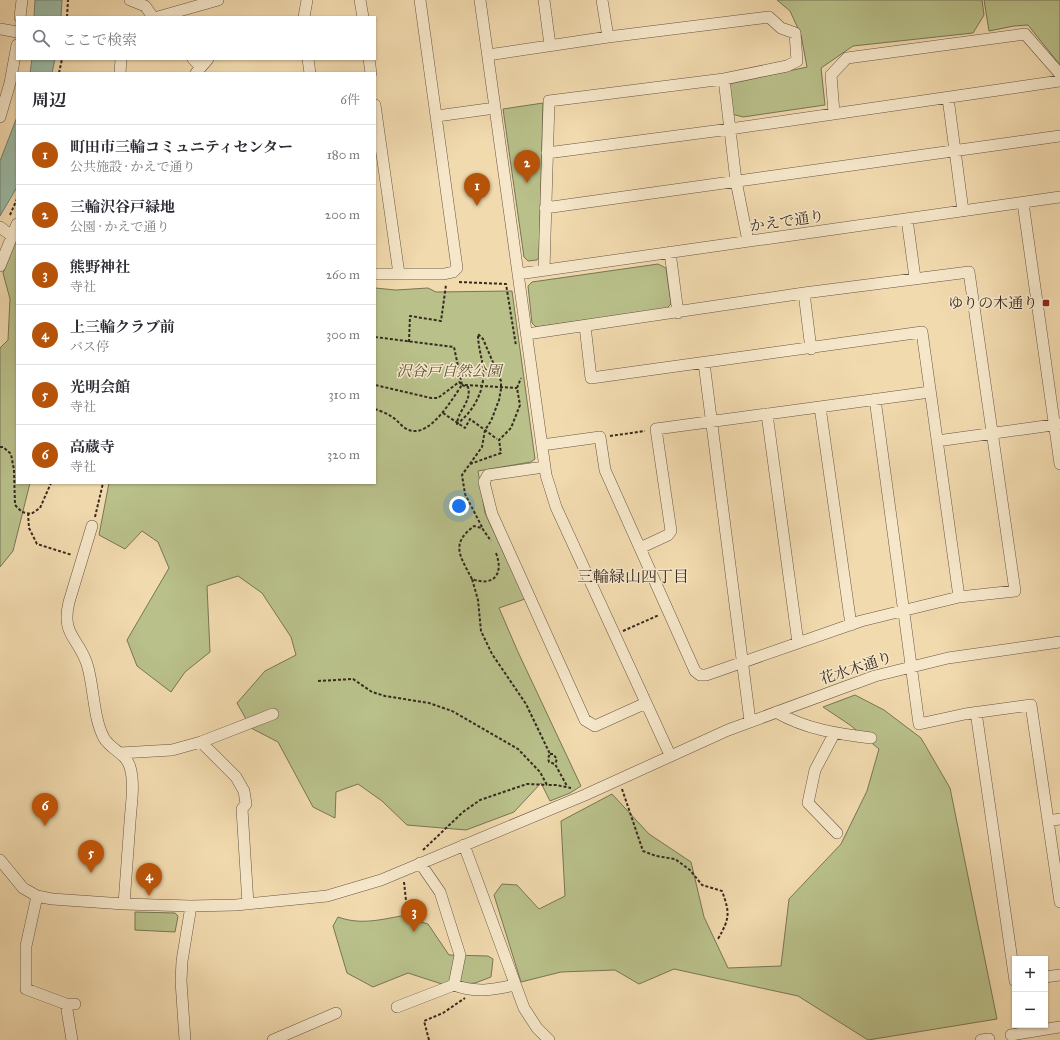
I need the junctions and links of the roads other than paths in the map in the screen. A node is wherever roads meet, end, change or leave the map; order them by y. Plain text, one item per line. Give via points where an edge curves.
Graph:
1 (22, 0) edge
2 (130, 0) edge
3 (218, 0) edge
4 (307, 0) edge
5 (360, 0) edge
6 (420, 0) edge
7 (480, 0) edge
8 (544, 0) edge
9 (602, 0) edge
10 (20, 16) edge
11 (158, 16) edge
12 (162, 16) edge
13 (304, 16) edge
14 (363, 16) edge
15 (0, 29) edge
16 (16, 32) edge
17 (608, 37) junction
18 (550, 45) junction
19 (16, 50) edge
20 (488, 55) junction
21 (121, 60) edge
22 (308, 60) edge
23 (369, 60) edge
24 (120, 72) edge
25 (310, 72) edge
26 (371, 72) edge
27 (1060, 74) edge
28 (724, 79) junction
29 (1060, 81) edge
30 (948, 98) junction
31 (495, 108) junction
32 (376, 112) edge
33 (834, 113) junction
34 (437, 116) junction
35 (0, 117) edge
36 (730, 129) junction
37 (1060, 136) edge
38 (954, 151) junction
39 (547, 153) junction
40 (736, 181) junction
41 (1060, 197) edge
42 (1022, 202) junction
43 (546, 208) junction
44 (963, 211) junction
45 (907, 219) junction
46 (8, 224) edge
47 (748, 241) junction
48 (670, 252) junction
49 (0, 266) edge
50 (544, 270) junction
51 (376, 274) edge
52 (398, 274) junction
53 (518, 274) junction
54 (915, 278) junction
55 (804, 293) junction
56 (678, 313) junction
57 (585, 326) junction
58 (527, 334) junction
59 (811, 349) junction
60 (704, 363) junction
61 (930, 392) junction
62 (875, 399) junction
63 (820, 407) junction
64 (767, 414) junction
65 (712, 422) junction
66 (1057, 424) edge
67 (993, 434) junction
68 (937, 441) junction
69 (542, 445) junction
70 (1060, 464) edge
71 (544, 467) junction
72 (92, 526) road end
73 (640, 548) junction
74 (959, 597) junction
75 (904, 611) junction
76 (851, 625) junction
77 (1060, 642) edge
78 (798, 643) junction
79 (742, 662) junction
80 (912, 666) junction
81 (646, 703) junction
82 (776, 712) junction
83 (976, 712) junction
84 (273, 714) dead end
85 (750, 721) junction
86 (834, 734) junction
87 (871, 738) dead end
88 (201, 742) junction
89 (120, 753) junction
90 (670, 756) junction
91 (1054, 820) edge
92 (837, 833) dead end
93 (464, 845) junction
94 (0, 860) edge
95 (420, 863) junction
96 (37, 896) junction
97 (1060, 902) edge
98 (124, 904) junction
99 (248, 904) junction
100 (191, 906) junction
101 (1012, 961) edge
102 (1060, 975) edge
103 (1048, 977) edge
104 (454, 985) junction
105 (515, 985) junction
106 (397, 1007) dead end
107 (336, 1013) dead end
108 (1060, 1027) edge
109 (1011, 1035) dead end
110 (72, 1040) edge
111 (185, 1040) edge
112 (273, 1040) edge
113 (549, 1040) edge

1 - 10 street
2 - 11 street via 145,6
3 - 12 street
4 - 13 street
5 - 14 street
6 - 34 street
7 - 20 street
8 - 18 street
9 - 17 street
15 - 16 street
17 - 18 street
17 - 28 street via 768,17 781,28 794,33 797,61 787,66
18 - 20 street
19 - 35 street
20 - 31 street
21 - 24 street
22 - 25 street
23 - 26 street
27 - 33 street via 1025,34 847,58 830,75
28 - 36 street
28 - 39 street via 549,101
29 - 30 street
30 - 33 street
30 - 38 street
31 - 34 street
31 - 53 street
32 - 52 street
33 - 36 street
34 - 52 street via 457,268 444,274
36 - 39 street
36 - 40 street
37 - 38 street
38 - 40 street
38 - 44 street
39 - 43 street
40 - 43 street
40 - 47 street
41 - 42 street, かえで通り
42 - 44 street, かえで通り
42 - 66 street
43 - 50 street
44 - 45 street, かえで通り
45 - 47 street, かえで通り
45 - 54 street
46 - 49 street via 12,236
47 - 48 street, かえで通り
48 - 50 street, かえで通り
48 - 56 street
50 - 53 street, かえで通り
51 - 52 street
53 - 58 street
54 - 55 street
54 - 67 street via 969,272
55 - 56 street
55 - 59 street
56 - 57 street
57 - 58 street
57 - 60 street via 591,378
58 - 69 street
59 - 60 street
59 - 61 street via 922,332
60 - 65 street
61 - 62 street
61 - 68 street
62 - 63 street
62 - 75 street
63 - 64 street
63 - 76 street
64 - 65 street
64 - 78 street
65 - 73 street via 656,429 671,531 668,535
65 - 79 street
66 - 67 street
66 - 70 street
67 - 68 street
67 - 74 street via 1015,591
68 - 74 street
69 - 71 street
69 - 73 street via 600,438 605,470
71 - 81 street via 556,507
71 - 81 street via 488,475 484,482 492,514 585,720 595,726
72 - 89 street via 66,613 66,624 87,665 104,738
73 - 79 street via 695,670 700,675 706,675
74 - 75 street
75 - 76 street
75 - 80 street
76 - 78 street
77 - 80 street, 花水木通り via 948,658
78 - 79 street
79 - 85 street
80 - 82 street, 花水木通り via 875,676
80 - 83 street via 919,724
81 - 90 street
82 - 85 street, 花水木通り
82 - 86 street
83 - 91 street via 1031,705
83 - 101 street
84 - 88 street
85 - 90 street, 花水木通り
86 - 87 street
86 - 92 street via 815,770 808,803
88 - 89 street via 172,750
88 - 99 street via 232,773 244,791 246,804 242,809
89 - 98 street via 130,768 132,802
90 - 93 street, 花水木通り
91 - 97 street
93 - 95 street, 花水木通り
93 - 105 street
94 - 96 street via 23,888
95 - 99 street, 花水木通り via 382,880 327,896
95 - 104 street via 440,892 460,955
96 - 98 street, 花水木通り
96 - 110 street via 26,946 26,989 70,1004
98 - 100 street, 花水木通り
99 - 100 street, 花水木通り
100 - 111 street via 181,981
102 - 103 street
104 - 105 street via 468,990 494,990
104 - 106 street
105 - 113 street via 524,1008 537,1028
107 - 112 street
108 - 109 street

